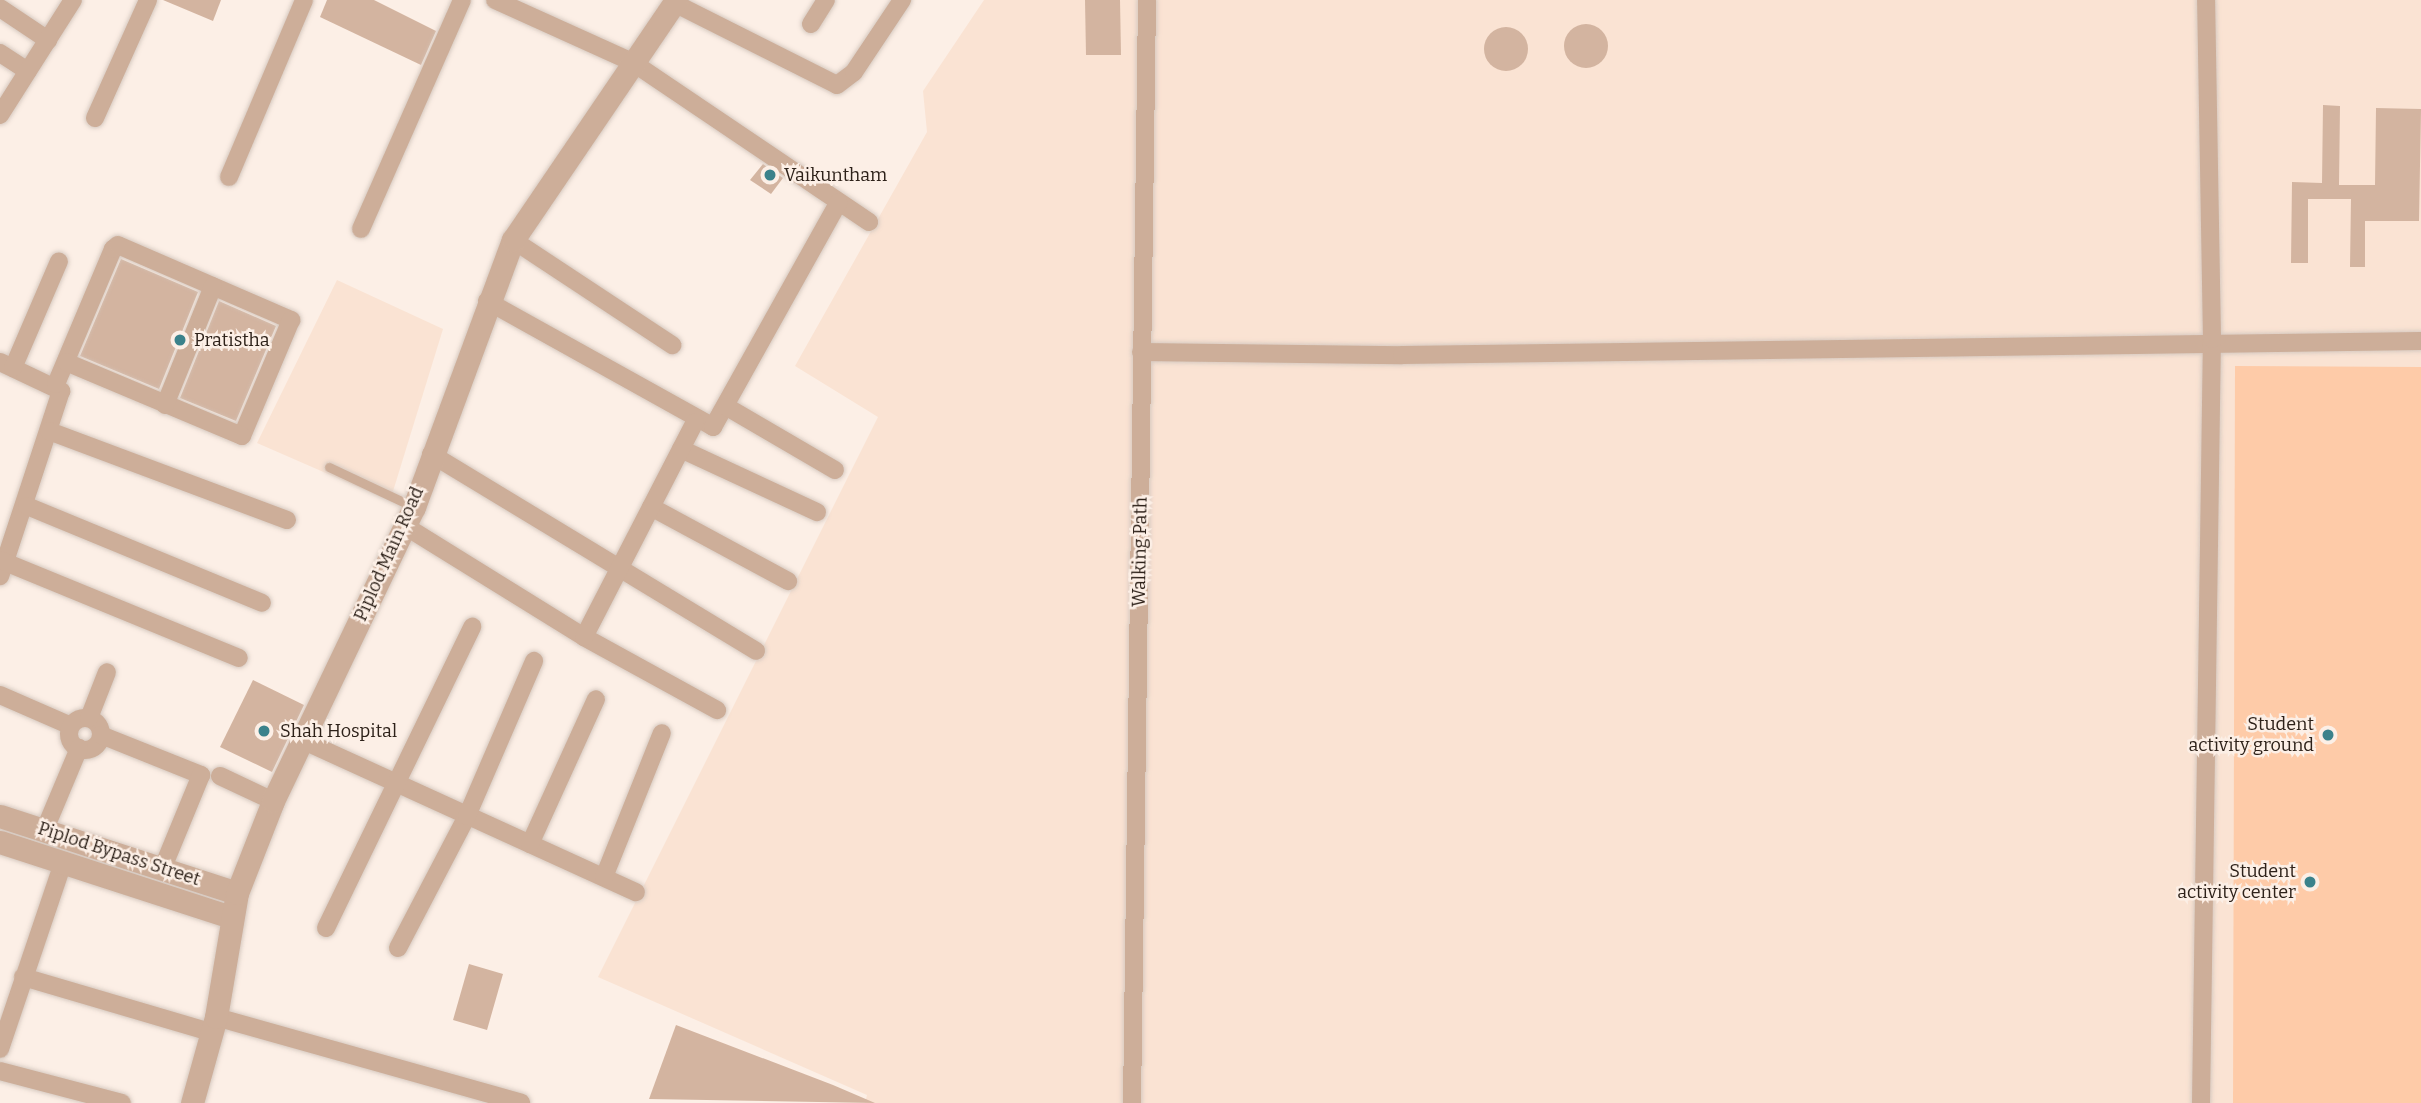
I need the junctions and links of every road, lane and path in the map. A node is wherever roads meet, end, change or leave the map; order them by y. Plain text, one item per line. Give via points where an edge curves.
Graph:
1 (148, 0) edge
2 (304, 0) edge
3 (462, 0) edge
4 (495, 0) edge
5 (826, 0) edge
6 (902, 0) edge
7 (1147, 0) edge
8 (2206, 0) edge
9 (68, 2) edge
10 (675, 2) edge
11 (0, 8) edge
12 (542, 8) edge
13 (811, 24) dead end
14 (48, 40) junction
15 (0, 53) edge
16 (632, 62) junction
17 (28, 71) junction
18 (2, 108) edge
19 (94, 118) dead end
20 (229, 177) dead end
21 (838, 203) junction
22 (869, 222) dead end
23 (361, 229) dead end
24 (513, 240) junction
25 (59, 261) dead end
26 (213, 286) junction
27 (487, 301) junction
28 (2212, 339) junction
29 (2421, 341) edge
30 (672, 345) dead end
31 (1142, 351) junction
32 (65, 362) junction
33 (7, 365) edge
34 (55, 384) junction
35 (165, 405) junction
36 (727, 407) junction
37 (695, 422) junction
38 (48, 431) junction
39 (681, 449) junction
40 (431, 454) junction
41 (328, 467) dead end
42 (835, 470) dead end
43 (27, 506) junction
44 (651, 507) junction
45 (817, 512) dead end
46 (409, 517) junction
47 (287, 520) dead end
48 (2, 566) edge
49 (617, 572) junction
50 (788, 581) dead end
51 (262, 603) dead end
52 (472, 627) dead end
53 (584, 638) junction
54 (756, 651) dead end
55 (239, 658) dead end
56 (534, 661) dead end
57 (107, 672) dead end
58 (0, 695) edge
59 (596, 699) dead end
60 (717, 710) dead end
61 (89, 718) junction
62 (71, 726) junction
63 (662, 733) dead end
64 (101, 735) junction
65 (302, 740) junction
66 (79, 748) junction
67 (220, 776) dead end
68 (394, 784) junction
69 (273, 801) junction
70 (0, 816) edge
71 (467, 816) junction
72 (45, 829) junction
73 (0, 842) edge
74 (530, 844) junction
75 (62, 866) junction
76 (163, 867) junction
77 (604, 877) junction
78 (237, 892) junction
79 (636, 892) dead end
80 (231, 917) junction
81 (326, 928) dead end
82 (398, 948) dead end
83 (23, 976) junction
84 (215, 1025) junction
85 (0, 1049) edge
86 (0, 1071) edge
87 (122, 1103) edge
88 (192, 1103) edge
89 (521, 1103) edge
90 (1132, 1103) edge
91 (2201, 1103) edge

1 - 19 street
2 - 20 street
3 - 23 street
4 - 12 street
5 - 13 street
6 - 10 street via 854,72 837,85
7 - 31 street, Walking Path
8 - 28 street
9 - 14 street
10 - 16 street, Piplod Main Road
11 - 14 street
12 - 16 street
14 - 17 street
15 - 17 street
16 - 21 street
16 - 24 street, Piplod Main Road
17 - 18 street
21 - 22 street
21 - 36 street
24 - 27 street, Piplod Main Road
24 - 30 street
25 - 33 street
26 - 32 street via 116,246
26 - 35 street
26 - 35 street via 290,320 246,432 240,436
27 - 37 street
27 - 40 street, Piplod Main Road
28 - 29 street
28 - 31 street via 1402,355
28 - 91 street
31 - 90 street, Walking Path
32 - 34 street
32 - 35 street
33 - 34 street
34 - 38 street via 60,401
36 - 37 street via 713,427
36 - 42 street
37 - 39 street
38 - 43 street
38 - 47 street
39 - 44 street
39 - 45 street
40 - 46 street, Piplod Main Road
40 - 49 street
41 - 46 lane
43 - 48 street
43 - 51 street
44 - 49 street
44 - 50 street
46 - 53 street
46 - 65 street, Piplod Main Road
48 - 55 street
49 - 53 street
49 - 54 street
52 - 68 street
53 - 60 street
56 - 71 street
57 - 61 street
58 - 62 street
59 - 74 street
61 - 62 street
61 - 64 street
62 - 66 street via 70,741
63 - 77 street
64 - 66 street via 93,748
64 - 76 street via 201,775
65 - 68 street
65 - 69 street, Piplod Main Road
66 - 72 street
67 - 69 street
68 - 71 street
68 - 81 street
69 - 78 street, Piplod Main Road
70 - 72 street, Piplod Bypass Street
71 - 74 street
71 - 82 street
72 - 76 street, Piplod Bypass Street
73 - 75 street, Piplod Bypass Street
74 - 77 street
75 - 80 street, Piplod Bypass Street
75 - 83 street
76 - 78 street, Piplod Bypass Street
77 - 79 street
78 - 80 street, Piplod Main Road
80 - 84 street, Piplod Main Road
83 - 84 street
83 - 85 street
84 - 88 street, Piplod Main Road
84 - 89 street
86 - 87 street

